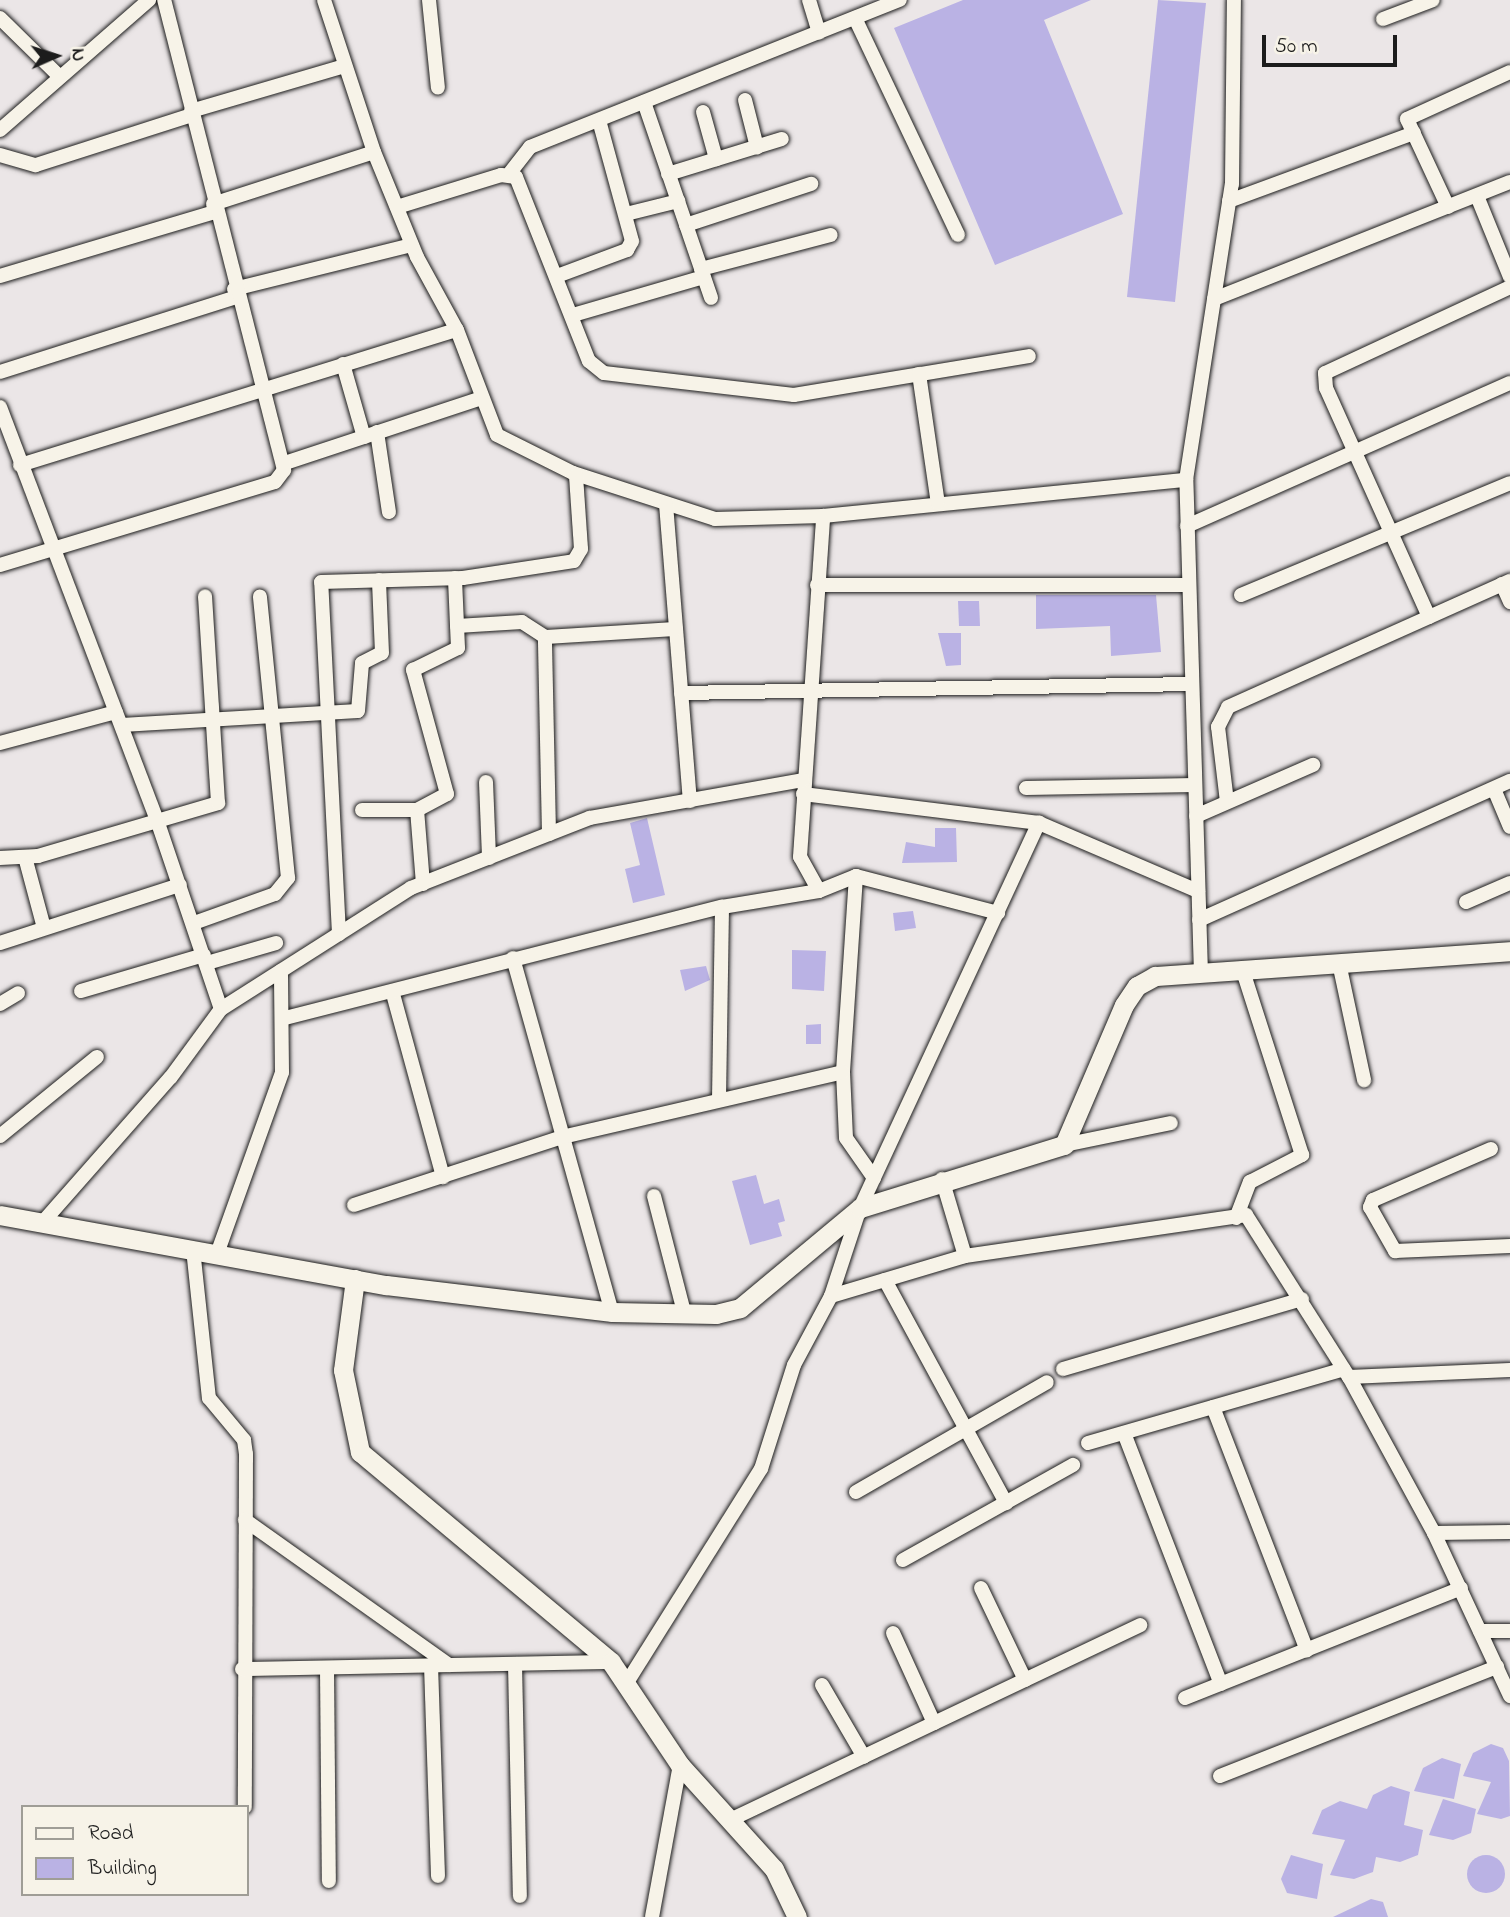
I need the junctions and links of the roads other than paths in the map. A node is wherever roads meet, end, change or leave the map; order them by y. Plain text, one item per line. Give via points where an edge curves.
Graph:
1 (149, 0) edge
2 (164, 0) edge
3 (324, 0) edge
4 (429, 0) edge
5 (809, 0) edge
6 (900, 0) edge
7 (1234, 0) edge
8 (1433, 0) edge
9 (0, 18) edge
10 (855, 18) junction
11 (1383, 19) dead end
12 (819, 32) junction
13 (345, 66) junction
14 (1510, 72) edge
15 (60, 78) junction
16 (438, 88) dead end
17 (745, 100) dead end
18 (644, 102) junction
19 (192, 113) junction
20 (703, 113) dead end
21 (599, 120) junction
22 (0, 130) edge
23 (1414, 133) junction
24 (782, 139) dead end
25 (757, 147) junction
26 (374, 152) junction
27 (0, 155) edge
28 (716, 159) junction
29 (509, 174) junction
30 (668, 174) junction
31 (1510, 182) edge
32 (811, 184) dead end
33 (1477, 196) junction
34 (678, 201) junction
35 (1229, 201) junction
36 (397, 207) junction
37 (1448, 207) junction
38 (214, 208) junction
39 (626, 214) junction
40 (686, 225) junction
41 (831, 235) dead end
42 (958, 235) dead end
43 (412, 245) junction
44 (703, 273) junction
45 (0, 276) edge
46 (557, 276) junction
47 (1510, 277) edge
48 (1510, 288) edge
49 (235, 293) junction
50 (711, 298) dead end
51 (1214, 299) junction
52 (573, 315) junction
53 (457, 330) junction
54 (1029, 355) dead end
55 (343, 365) junction
56 (0, 372) edge
57 (919, 374) junction
58 (1510, 383) edge
59 (262, 389) junction
60 (481, 398) junction
61 (0, 407) edge
62 (371, 434) junction
63 (5, 441) edge
64 (1354, 452) junction
65 (285, 463) junction
66 (20, 465) junction
67 (576, 475) junction
68 (1186, 480) junction
69 (1510, 483) edge
70 (938, 504) junction
71 (666, 505) junction
72 (389, 512) dead end
73 (823, 516) junction
74 (1187, 526) junction
75 (1391, 534) junction
76 (53, 549) junction
77 (0, 565) edge
78 (455, 578) junction
79 (379, 580) junction
80 (1506, 583) edge
81 (817, 585) junction
82 (1189, 585) junction
83 (1241, 595) dead end
84 (205, 596) dead end
85 (260, 596) dead end
86 (1510, 602) edge
87 (1429, 617) junction
88 (457, 626) junction
89 (676, 629) junction
90 (545, 637) junction
91 (1192, 684) junction
92 (810, 689) junction
93 (681, 692) junction
94 (328, 716) junction
95 (272, 718) junction
96 (119, 719) junction
97 (214, 721) junction
98 (0, 743) edge
99 (1312, 765) dead end
100 (1510, 781) edge
101 (486, 782) dead end
102 (1195, 785) junction
103 (803, 787) junction
104 (1026, 788) dead end
105 (1494, 789) junction
106 (690, 801) junction
107 (1227, 802) junction
108 (362, 810) dead end
109 (416, 810) junction
110 (1196, 816) junction
111 (158, 823) junction
112 (1039, 823) junction
113 (1510, 827) edge
114 (549, 834) junction
115 (25, 857) junction
116 (0, 858) edge
117 (489, 858) junction
118 (856, 876) junction
119 (1510, 883) edge
120 (423, 884) junction
121 (180, 885) junction
122 (819, 891) junction
123 (1198, 891) junction
124 (1466, 902) dead end
125 (722, 906) junction
126 (998, 914) junction
127 (1199, 920) junction
128 (194, 923) junction
129 (44, 924) junction
130 (339, 934) junction
131 (0, 943) edge
132 (276, 943) dead end
133 (1510, 951) edge
134 (513, 958) junction
135 (205, 959) junction
136 (1339, 963) junction
137 (1242, 968) junction
138 (281, 971) junction
139 (1201, 974) junction
140 (81, 991) dead end
141 (18, 993) dead end
142 (393, 994) junction
143 (0, 1004) edge
144 (221, 1009) junction
145 (285, 1018) junction
146 (97, 1057) dead end
147 (843, 1072) junction
148 (1364, 1080) dead end
149 (719, 1099) junction
150 (1171, 1123) dead end
151 (0, 1136) edge
152 (562, 1138) junction
153 (1064, 1145) junction
154 (1490, 1149) dead end
155 (443, 1177) junction
156 (874, 1178) junction
157 (942, 1179) junction
158 (654, 1195) dead end
159 (355, 1205) dead end
160 (860, 1208) junction
161 (0, 1215) edge
162 (1236, 1218) junction
163 (43, 1222) junction
164 (1510, 1247) edge
165 (193, 1249) junction
166 (217, 1254) junction
167 (965, 1256) junction
168 (355, 1279) junction
169 (886, 1280) junction
170 (831, 1296) junction
171 (1302, 1299) junction
172 (612, 1312) junction
173 (684, 1312) junction
174 (1063, 1369) dead end
175 (1510, 1370) edge
176 (1346, 1373) junction
177 (1047, 1382) dead end
178 (1213, 1407) junction
179 (966, 1429) junction
180 (1124, 1433) junction
181 (1088, 1443) dead end
182 (1073, 1465) dead end
183 (856, 1492) dead end
184 (1006, 1503) junction
185 (245, 1520) junction
186 (1510, 1532) edge
187 (1434, 1533) junction
188 (902, 1560) dead end
189 (981, 1588) dead end
190 (1461, 1588) junction
191 (1140, 1625) dead end
192 (1480, 1631) junction
193 (1510, 1631) edge
194 (893, 1633) dead end
195 (1307, 1650) junction
196 (611, 1662) junction
197 (515, 1664) junction
198 (431, 1665) junction
199 (449, 1665) junction
200 (327, 1668) junction
201 (242, 1670) junction
202 (1502, 1670) edge
203 (1025, 1680) junction
204 (626, 1684) junction
205 (1221, 1684) junction
206 (822, 1685) dead end
207 (1510, 1696) edge
208 (1185, 1699) dead end
209 (934, 1723) junction
210 (864, 1757) junction
211 (680, 1765) junction
212 (1220, 1776) dead end
213 (245, 1805) edge
214 (732, 1819) junction
215 (438, 1876) dead end
216 (330, 1881) dead end
217 (520, 1896) dead end
218 (652, 1917) edge
219 (797, 1917) edge

1 - 15 street
2 - 19 street
3 - 13 street
4 - 16 street
5 - 12 street
6 - 10 street
7 - 35 street
8 - 11 street
9 - 15 street
10 - 12 street
10 - 42 street
12 - 18 street
13 - 19 street
13 - 26 street
14 - 23 street via 1407,119
15 - 22 street
17 - 25 street
18 - 21 street
18 - 30 street
19 - 27 street via 36,165
19 - 38 street
20 - 28 street
21 - 29 street via 522,152
21 - 39 street
23 - 35 street
23 - 37 street
24 - 25 street
25 - 28 street
26 - 36 street
26 - 38 street
28 - 30 street
29 - 36 street
29 - 46 street via 521,184
30 - 34 street
31 - 33 street
32 - 40 street
33 - 37 street
33 - 47 street
34 - 39 street
34 - 40 street
35 - 51 street
36 - 43 street
37 - 51 street
38 - 45 street
38 - 49 street
39 - 46 street via 632,236 627,250
40 - 44 street
41 - 44 street
43 - 49 street
43 - 53 street
44 - 50 street
44 - 52 street
46 - 52 street
48 - 64 street via 1330,366 1326,388
49 - 56 street
49 - 59 street
51 - 68 street
52 - 57 street via 589,361 604,373 773,396
53 - 55 street
53 - 60 street
54 - 57 street
55 - 59 street
55 - 62 street
57 - 70 street
58 - 64 street
59 - 65 street
59 - 66 street
60 - 62 street
60 - 67 street via 497,435
61 - 63 street
62 - 65 street
62 - 72 street
63 - 66 street
64 - 74 street
64 - 75 street
65 - 76 street via 275,482
66 - 76 street
67 - 71 street
67 - 78 street via 581,544 574,561
68 - 70 street
68 - 74 street
69 - 75 street
70 - 73 street
71 - 73 street via 715,519
71 - 89 street
73 - 81 street
74 - 82 street
75 - 83 street
75 - 87 street
76 - 77 street
76 - 96 street
78 - 79 street
78 - 88 street
79 - 94 street via 382,653 362,663 358,710
79 - 94 street via 321,582
80 - 86 street
80 - 87 street
81 - 82 street
81 - 92 street
82 - 91 street
84 - 97 street
85 - 95 street
87 - 107 street via 1220,714
88 - 90 street via 522,622
88 - 109 street via 456,653 414,666 447,794
89 - 90 street
89 - 93 street
90 - 114 street
91 - 92 street
91 - 102 street
92 - 93 street
92 - 103 street
93 - 106 street
94 - 95 street
94 - 130 street
95 - 97 street
95 - 128 street via 286,888
96 - 97 street
96 - 98 street
96 - 111 street
97 - 111 street via 218,803
99 - 107 street
100 - 105 street
101 - 117 street
102 - 104 street
102 - 110 street
103 - 106 street
103 - 112 street
103 - 122 street via 800,857
105 - 113 street
105 - 127 street
106 - 114 street via 590,818
107 - 110 street
108 - 109 street
109 - 120 street
110 - 123 street
111 - 115 street
111 - 121 street
112 - 123 street
112 - 126 street
114 - 117 street
115 - 116 street
115 - 129 street
117 - 120 street
118 - 122 street
118 - 126 street
118 - 147 street
119 - 124 street
120 - 130 street
121 - 128 street
121 - 129 street
122 - 125 street
123 - 127 street
125 - 134 street
125 - 149 street
126 - 156 street
127 - 139 street
128 - 135 street
129 - 131 street
130 - 138 street
132 - 135 street
133 - 136 street
134 - 142 street
134 - 152 street
135 - 140 street
135 - 144 street
136 - 137 street
136 - 148 street
137 - 139 street
137 - 162 street via 1302,1155 1250,1182
138 - 144 street
138 - 145 street
139 - 153 street via 1155,976 1137,986
141 - 143 street
142 - 145 street
142 - 155 street
144 - 163 street via 171,1077
145 - 166 street via 278,1046 282,1072
146 - 151 street
147 - 149 street
147 - 156 street via 846,1138
149 - 152 street
150 - 153 street
152 - 155 street
152 - 172 street
153 - 157 street
154 - 164 street via 1375,1199 1370,1207 1395,1251
155 - 159 street
156 - 160 street
157 - 160 street
157 - 167 street
158 - 173 street
160 - 170 street
160 - 173 street via 740,1308
161 - 163 street
162 - 167 street
162 - 171 street via 1246,1215
163 - 165 street
165 - 166 street
165 - 185 street via 209,1398 244,1440
166 - 168 street
167 - 169 street
168 - 172 street
168 - 196 street via 343,1370 360,1452
169 - 170 street
169 - 179 street
170 - 204 street via 794,1365 761,1469
171 - 174 street
171 - 176 street
172 - 173 street
175 - 176 street
176 - 178 street
176 - 187 street
177 - 179 street
178 - 180 street
178 - 195 street
179 - 183 street
179 - 184 street
180 - 181 street
180 - 205 street
182 - 184 street
184 - 188 street
185 - 199 street
185 - 201 street
186 - 187 street
187 - 190 street
189 - 203 street
190 - 192 street
190 - 195 street
191 - 203 street
192 - 193 street
192 - 202 street
194 - 209 street
195 - 205 street
196 - 197 street
196 - 204 street
197 - 199 street
197 - 217 street
198 - 199 street
198 - 200 street
198 - 215 street
200 - 201 street
200 - 216 street
201 - 213 street
202 - 207 street
202 - 212 street
203 - 209 street
204 - 211 street
205 - 208 street
206 - 210 street
209 - 210 street
210 - 214 street
211 - 214 street
211 - 218 street
214 - 219 street via 774,1869

